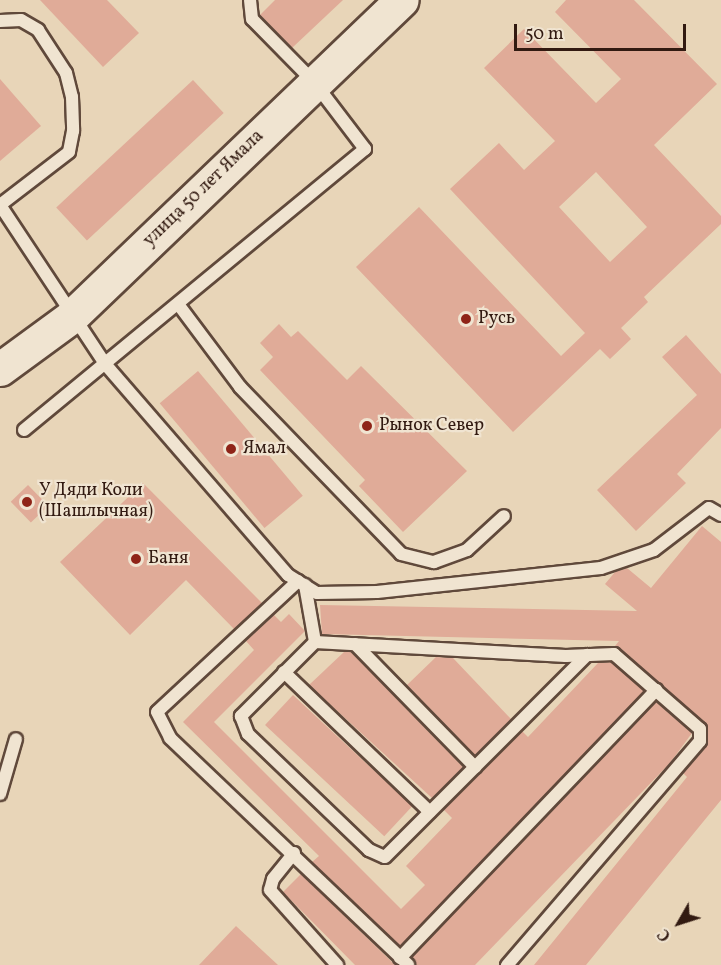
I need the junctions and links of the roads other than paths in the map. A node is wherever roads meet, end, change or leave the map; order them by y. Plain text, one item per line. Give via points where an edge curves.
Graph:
1 (250, 0) edge
2 (401, 0) edge
3 (0, 21) edge
4 (314, 82) junction
5 (0, 205) edge
6 (178, 304) junction
7 (71, 317) junction
8 (106, 365) junction
9 (0, 369) edge
10 (24, 430) dead end
11 (721, 515) edge
12 (504, 516) dead end
13 (302, 583) junction
14 (315, 642) junction
15 (355, 644) junction
16 (586, 655) junction
17 (284, 672) junction
18 (656, 690) junction
19 (16, 739) dead end
20 (475, 767) junction
21 (0, 794) edge
22 (430, 812) junction
23 (294, 853) junction
24 (404, 961) edge
25 (337, 965) edge
26 (507, 965) edge

1 - 4 lane via 252,19
2 - 4 street, улица 50 лет Ямала
3 - 5 lane via 21,20 38,30 66,73 73,131 69,152
4 - 6 lane via 365,149
4 - 7 street, улица 50 лет Ямала
5 - 7 lane
6 - 8 lane
6 - 12 lane via 240,387 401,554 434,562 467,550
7 - 8 lane
7 - 9 street, улица 50 лет Ямала
8 - 10 lane
8 - 13 lane via 199,476
11 - 13 lane via 709,508 654,550 601,568 377,592 317,593
13 - 14 lane
13 - 23 lane via 157,711 170,738
14 - 15 lane
14 - 17 lane
15 - 16 lane
15 - 20 lane
16 - 18 lane via 614,654
16 - 20 lane
17 - 22 lane
17 - 22 lane via 241,716 248,734 369,850 384,857
18 - 24 lane
18 - 26 lane via 700,729 700,741
19 - 21 lane
20 - 22 lane
23 - 24 lane
23 - 25 lane via 273,879 270,890

